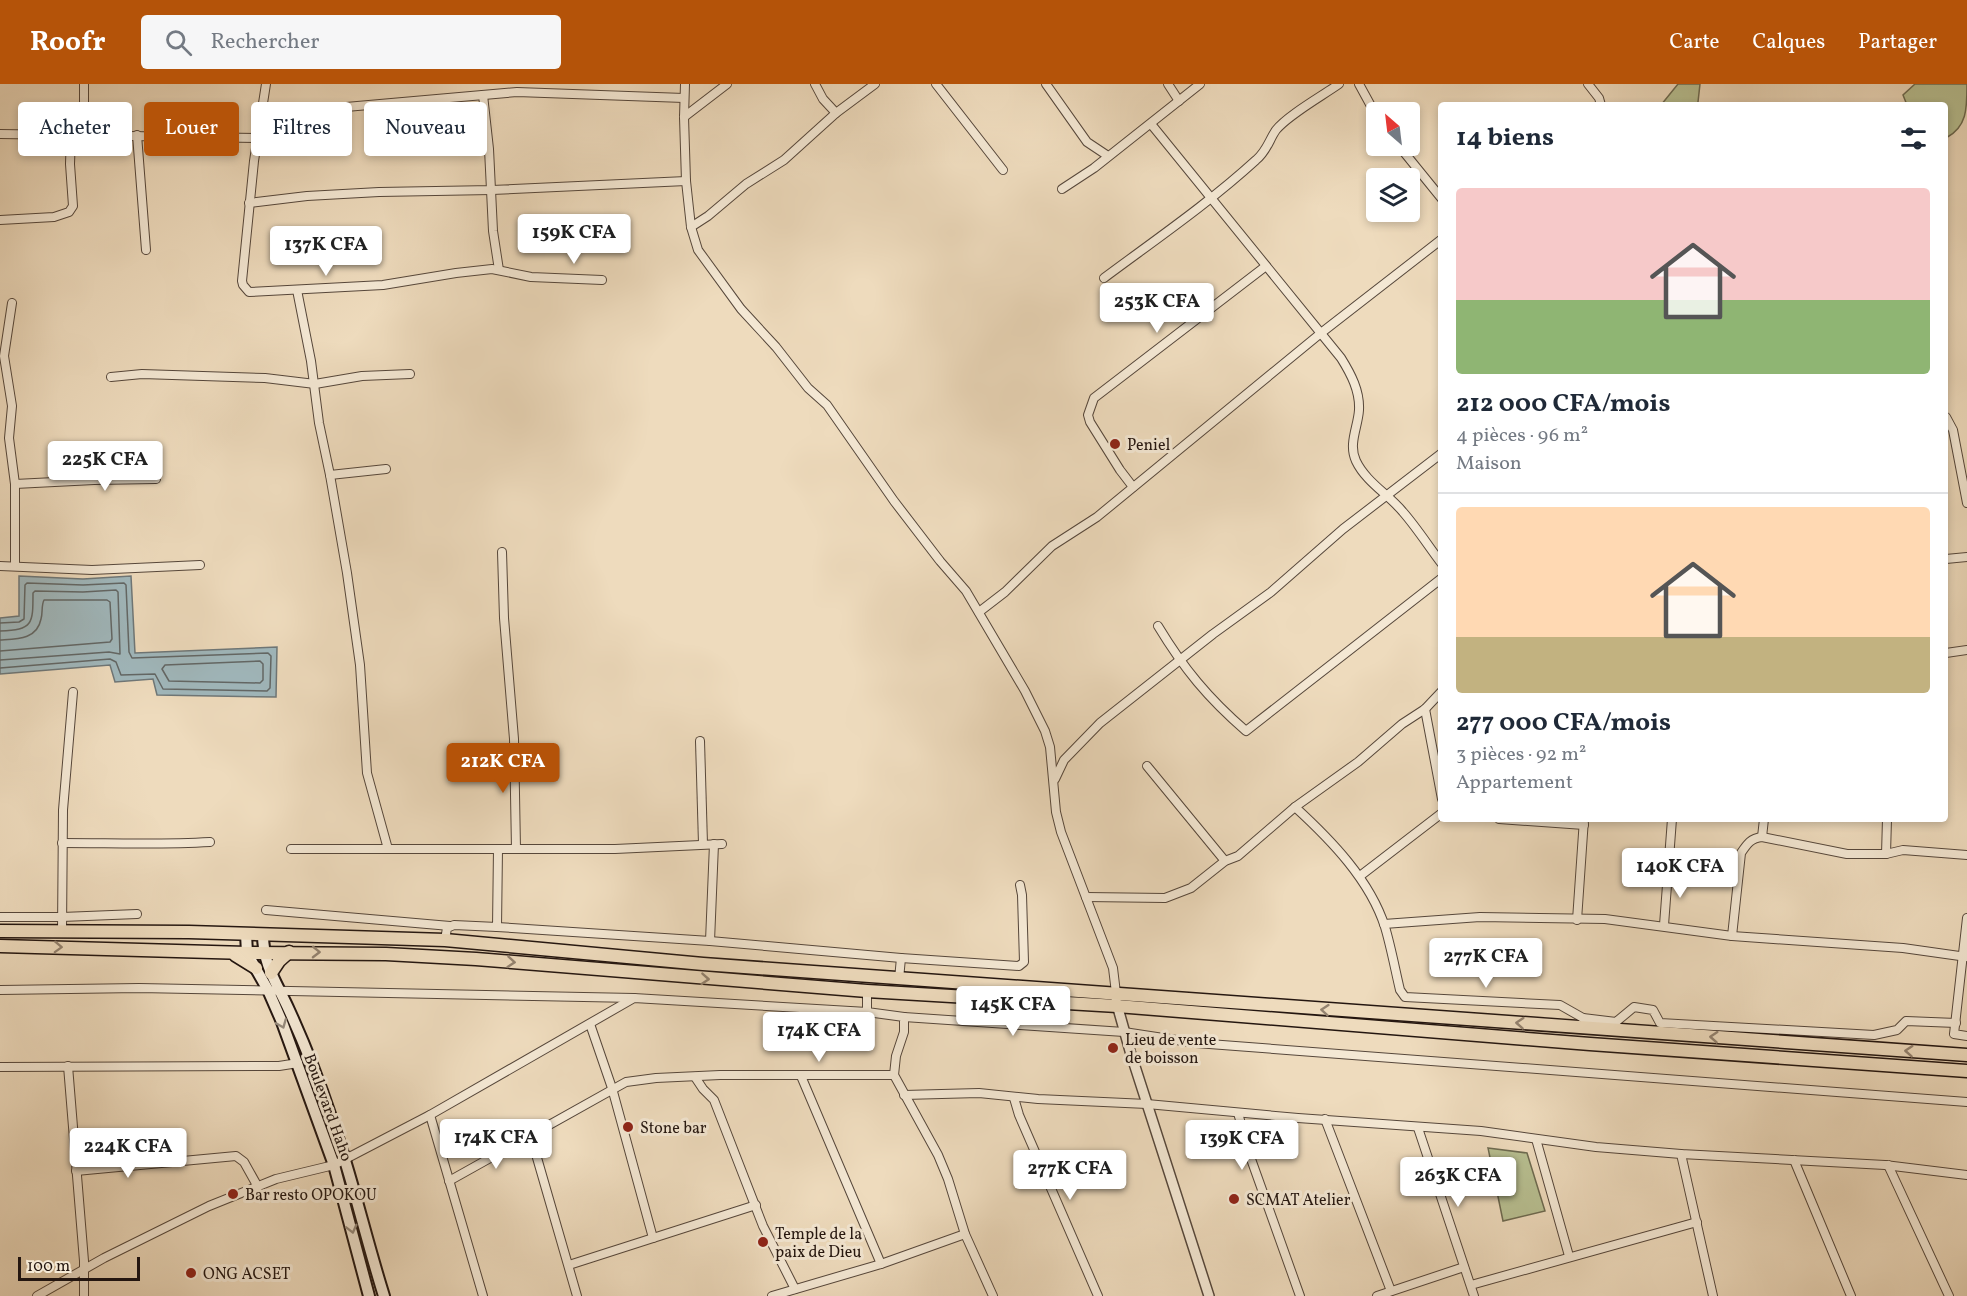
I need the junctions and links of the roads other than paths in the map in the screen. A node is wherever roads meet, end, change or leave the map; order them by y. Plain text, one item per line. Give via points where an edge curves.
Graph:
1 (84, 84) edge
2 (266, 84) edge
3 (686, 84) edge
4 (728, 84) edge
5 (816, 84) edge
6 (875, 84) edge
7 (936, 84) edge
8 (1046, 84) edge
9 (1168, 84) edge
10 (1200, 84) edge
11 (1339, 84) edge
12 (1359, 84) edge
13 (1588, 84) edge
14 (483, 95) junction
15 (684, 98) junction
16 (1179, 101) junction
17 (84, 102) edge
18 (264, 102) edge
19 (1369, 102) edge
20 (1600, 102) edge
21 (352, 106) edge
22 (837, 113) junction
23 (684, 117) junction
24 (1151, 124) junction
25 (0, 134) edge
26 (18, 134) edge
27 (132, 135) edge
28 (137, 135) junction
29 (251, 138) edge
30 (70, 156) edge
31 (255, 156) edge
32 (1108, 156) junction
33 (1407, 156) edge
34 (1003, 170) dead end
35 (686, 181) junction
36 (1062, 189) dead end
37 (492, 190) junction
38 (1438, 194) edge
39 (1211, 198) junction
40 (249, 202) junction
41 (0, 220) edge
42 (691, 227) junction
43 (1438, 242) edge
44 (146, 249) dead end
45 (1266, 266) junction
46 (499, 270) junction
47 (1104, 278) dead end
48 (602, 280) dead end
49 (297, 290) junction
50 (12, 303) dead end
51 (1321, 333) junction
52 (410, 374) dead end
53 (3, 375) edge
54 (111, 376) dead end
55 (315, 384) junction
56 (1948, 421) edge
57 (1438, 456) edge
58 (386, 469) dead end
59 (330, 475) junction
60 (156, 479) dead end
61 (15, 484) junction
62 (1133, 487) junction
63 (1387, 497) junction
64 (1967, 503) edge
65 (502, 552) dead end
66 (1967, 557) edge
67 (1438, 559) edge
68 (1948, 559) edge
69 (200, 564) dead end
70 (0, 566) edge
71 (15, 566) junction
72 (1438, 582) edge
73 (979, 612) junction
74 (1158, 626) dead end
75 (1967, 650) edge
76 (1948, 653) edge
77 (1180, 662) junction
78 (73, 692) dead end
79 (1438, 695) edge
80 (1425, 709) junction
81 (700, 741) dead end
82 (1147, 766) dead end
83 (1438, 766) edge
84 (1054, 780) junction
85 (1295, 807) junction
86 (1438, 815) edge
87 (1584, 822) edge
88 (1672, 822) edge
89 (1764, 822) edge
90 (1887, 822) edge
91 (1762, 837) junction
92 (210, 842) dead end
93 (62, 843) junction
94 (703, 844) junction
95 (291, 849) dead end
96 (388, 849) junction
97 (498, 849) junction
98 (516, 849) junction
99 (1886, 854) junction
100 (1967, 855) edge
101 (1225, 861) junction
102 (1360, 876) junction
103 (1020, 885) dead end
104 (1086, 897) junction
105 (266, 910) dead end
106 (136, 914) dead end
107 (0, 917) edge
108 (62, 917) junction
109 (1967, 918) edge
110 (1577, 920) junction
111 (1384, 924) junction
112 (1664, 925) junction
113 (450, 926) junction
114 (497, 927) junction
115 (0, 931) edge
116 (62, 931) junction
117 (246, 934) junction
118 (263, 934) junction
119 (1732, 936) junction
120 (445, 940) junction
121 (710, 941) junction
122 (0, 946) edge
123 (228, 952) junction
124 (289, 952) junction
125 (248, 953) junction
126 (263, 953) junction
127 (1965, 957) edge
128 (901, 958) junction
129 (256, 968) junction
130 (271, 973) junction
131 (899, 979) junction
132 (0, 990) edge
133 (274, 990) junction
134 (867, 991) junction
135 (634, 998) junction
136 (1116, 999) junction
137 (867, 1012) junction
138 (904, 1017) junction
139 (1586, 1023) junction
140 (1956, 1023) junction
141 (590, 1024) junction
142 (1124, 1032) junction
143 (1967, 1036) edge
144 (1967, 1055) edge
145 (298, 1064) junction
146 (0, 1066) edge
147 (68, 1066) junction
148 (1967, 1071) edge
149 (894, 1075) junction
150 (801, 1076) junction
151 (695, 1077) junction
152 (612, 1088) junction
153 (904, 1095) junction
154 (1014, 1098) junction
155 (1967, 1102) edge
156 (1147, 1104) junction
157 (1238, 1113) junction
158 (430, 1115) junction
159 (331, 1117) junction
160 (1325, 1119) junction
161 (319, 1122) junction
162 (1418, 1128) junction
163 (531, 1137) junction
164 (1536, 1139) junction
165 (1681, 1154) junction
166 (346, 1159) junction
167 (1794, 1160) junction
168 (334, 1165) junction
169 (1888, 1165) junction
170 (76, 1171) junction
171 (1967, 1175) edge
172 (449, 1181) junction
173 (258, 1186) junction
174 (756, 1205) junction
175 (1697, 1222) junction
176 (965, 1234) junction
177 (653, 1238) junction
178 (1569, 1256) junction
179 (569, 1264) junction
180 (881, 1264) junction
181 (1464, 1267) junction
182 (84, 1269) junction
183 (1471, 1285) junction
184 (795, 1289) junction
185 (1391, 1291) junction
186 (37, 1296) edge
187 (84, 1296) edge
188 (369, 1296) edge
189 (384, 1296) edge
190 (483, 1296) edge
191 (577, 1296) edge
192 (772, 1296) edge
193 (993, 1296) edge
194 (1098, 1296) edge
195 (1209, 1296) edge
196 (1300, 1296) edge
197 (1377, 1296) edge
198 (1474, 1296) edge
199 (1713, 1296) edge
200 (1851, 1296) edge
201 (1949, 1296) edge

1 - 17 street
2 - 18 street
3 - 15 street
4 - 23 street
5 - 22 street via 823,99
6 - 22 street
7 - 34 street
8 - 32 street via 1087,142
9 - 16 street
10 - 16 street
11 - 39 street via 1289,118 1258,159
12 - 19 street
13 - 20 street
14 - 15 street via 517,92
14 - 21 street
14 - 37 street
15 - 23 street
16 - 24 street
22 - 42 street via 784,160
23 - 35 street
24 - 32 street
24 - 39 street
25 - 26 street
27 - 28 street
28 - 29 street
28 - 44 street
30 - 41 street via 73,206 69,212 54,217
31 - 40 street
32 - 36 street
33 - 38 street
35 - 37 street
35 - 42 street
37 - 40 street via 379,192
37 - 46 street
39 - 45 street
39 - 47 street
40 - 49 street via 243,285 249,292
42 - 73 street via 698,250 741,309 827,405
43 - 51 street
45 - 51 street
45 - 62 street via 1094,398 1088,415 1090,422
46 - 48 street via 531,277
46 - 49 street via 383,285
49 - 55 street
50 - 53 street
51 - 62 street
51 - 63 street via 1352,376 1357,393 1359,410 1353,448 1356,460
52 - 55 street via 362,376
53 - 61 street via 12,406 9,438
54 - 55 street via 265,378
55 - 59 street
56 - 64 street
57 - 63 street
58 - 59 street
59 - 96 street via 360,664 367,773
60 - 61 street
61 - 71 street
62 - 73 street via 1097,517 1052,546
63 - 67 street
63 - 77 street
65 - 98 street via 514,739
66 - 68 street
69 - 71 street via 92,570
70 - 71 street
72 - 77 street via 1246,731 1208,696
73 - 84 street via 1045,731
74 - 77 street
75 - 76 street
77 - 84 street via 1092,731 1064,760
78 - 93 street
79 - 80 street
80 - 83 street
80 - 85 street
81 - 94 street
82 - 101 street
84 - 104 street via 1061,832
85 - 101 street via 1238,856
85 - 102 street
86 - 102 street
87 - 110 street
88 - 112 street
89 - 91 street
90 - 99 street
91 - 99 street via 1847,854
91 - 119 street via 1748,842 1741,853
92 - 93 street
93 - 108 street
94 - 98 street
94 - 121 street via 718,844
95 - 96 street
96 - 97 street
97 - 98 street
97 - 114 street
99 - 100 street via 1903,850
101 - 104 street via 1191,888 1174,896
102 - 111 street
103 - 128 street via 1022,965
104 - 136 street via 1113,968
105 - 113 street
106 - 108 street
107 - 108 street
108 - 116 street
109 - 127 street
110 - 111 street via 1480,917
110 - 112 street
111 - 139 street via 1405,997 1560,1005
112 - 119 street
113 - 114 street
113 - 120 street
114 - 121 street
115 - 116 main road
116 - 117 main road
117 - 118 main road
117 - 125 main road, Boulevard Haho
118 - 120 main road
118 - 126 main road, Boulevard Haho
119 - 127 street via 1903,948
120 - 131 main road
121 - 128 street
122 -> 123 main road
123 - 125 main road
123 - 129 main road
124 - 126 main road
124 - 130 main road
124 -> 134 main road via 476,959
125 - 126 main road
125 - 129 main road, Boulevard Haho
126 - 130 main road, Boulevard Haho
127 - 140 street
128 - 131 street
129 - 133 main road, Boulevard Haho
130 - 133 main road, Boulevard Haho
131 - 136 main road
132 - 133 street
133 - 135 street
133 -> 145 main road, Boulevard Haho
133 - 159 main road, Boulevard Haho via 312,1065
134 - 136 main road
134 - 137 street
135 - 137 street
135 - 141 street
139 -> 136 main road
136 - 142 street
136 - 148 main road via 1518,1039
137 - 138 street
138 - 142 street
138 - 149 street
139 - 140 street via 1616,1022 1634,1007 1653,1010 1660,1023 1874,1035 1897,1030 1906,1021
144 -> 139 main road
140 - 143 street via 1954,1034
141 - 152 street
141 - 158 street
142 - 155 street via 1196,1043
142 - 156 street
145 - 147 street
145 - 161 main road, Boulevard Haho
146 - 147 street
147 - 170 street
149 - 150 street
149 - 153 street
150 - 151 street
150 - 180 street
151 - 152 street via 639,1079
151 - 174 street via 714,1100
152 - 163 street
152 - 177 street
153 - 154 street via 979,1094
153 - 176 street via 938,1155
154 - 156 street
154 - 194 street
156 - 157 street
156 - 195 street
157 - 160 street
157 - 196 street
158 - 166 street
158 - 172 street
159 - 161 main road
159 - 166 main road, Boulevard Haho
160 - 162 street
160 - 185 street
161 - 168 main road, Boulevard Haho
162 - 164 street
162 - 181 street
163 - 172 street
163 - 179 street
164 - 165 street
164 - 178 street
165 - 167 street
165 - 175 street
166 - 168 street
166 - 189 main road, Boulevard Haho
167 - 169 street
167 - 200 street
168 - 173 street
168 -> 188 main road, Boulevard Haho
169 - 171 street
169 - 201 street
170 - 173 street via 236,1156
170 - 182 street
172 - 190 street
173 - 182 street via 209,1206
174 - 177 street
174 - 184 street
175 - 178 street
175 - 199 street
176 - 180 street
176 - 193 street
177 - 179 street
178 - 183 street
179 - 191 street
180 - 184 street
181 - 183 street
181 - 185 street
182 - 186 street
182 - 187 street
183 - 198 street
184 - 192 street
185 - 197 street

